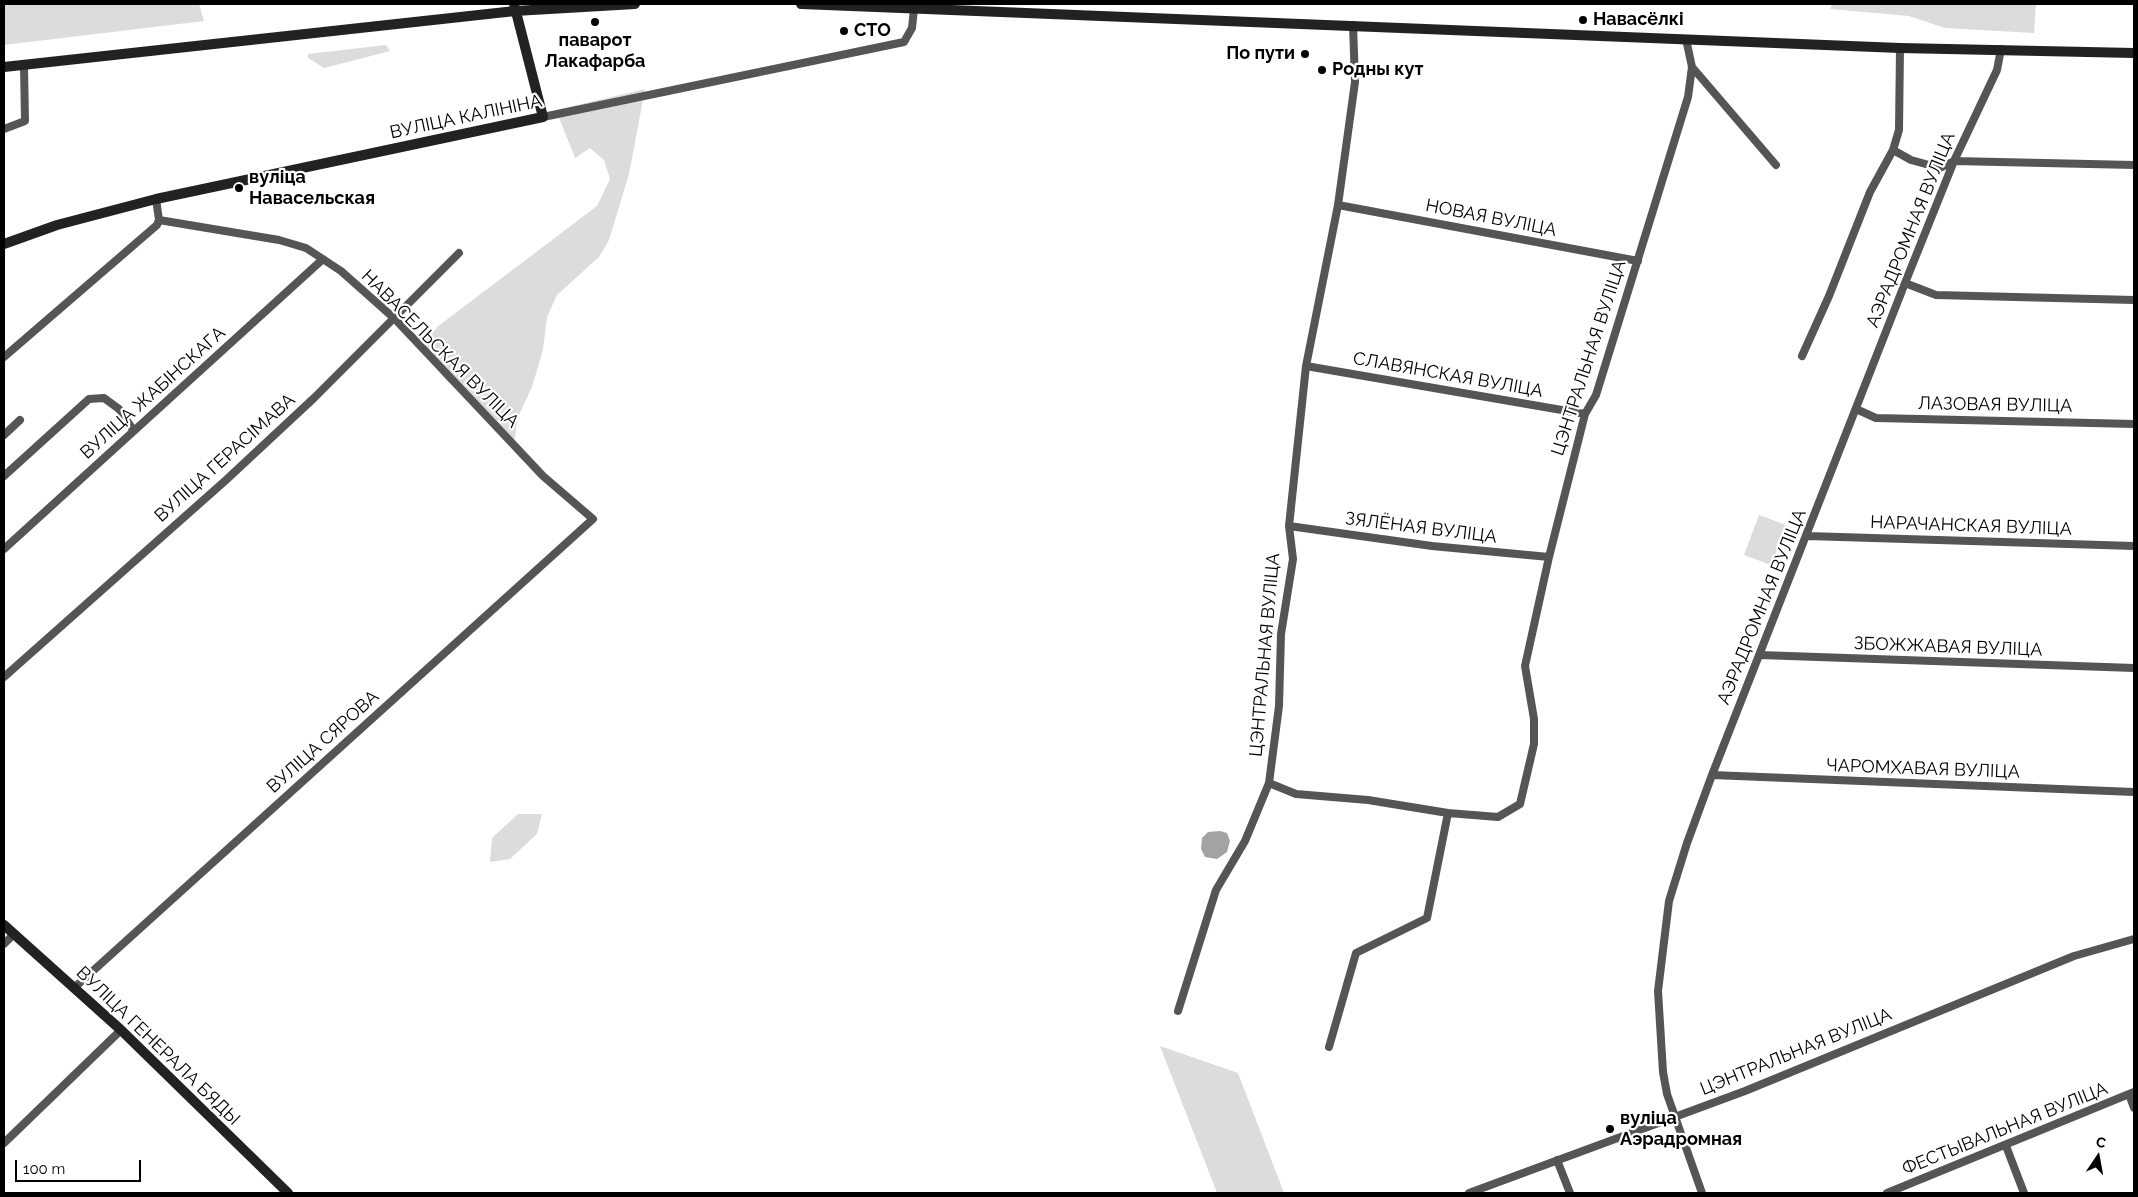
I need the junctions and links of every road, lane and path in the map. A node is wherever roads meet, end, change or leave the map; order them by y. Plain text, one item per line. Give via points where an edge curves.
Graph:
1 (635, 4) edge
2 (801, 4) edge
3 (515, 8) edge
4 (914, 9) junction
5 (1353, 25) junction
6 (1686, 39) junction
7 (1900, 48) junction
8 (2001, 49) junction
9 (2134, 53) edge
10 (24, 65) junction
11 (4, 67) edge
12 (1692, 67) junction
13 (544, 116) junction
14 (4, 129) edge
15 (1894, 150) junction
16 (1954, 161) junction
17 (1776, 165) dead end
18 (2134, 165) edge
19 (156, 200) junction
20 (1338, 205) junction
21 (159, 220) junction
22 (4, 244) edge
23 (459, 253) dead end
24 (323, 259) junction
25 (1638, 261) junction
26 (1905, 283) junction
27 (2134, 300) edge
28 (395, 319) junction
29 (1802, 356) dead end
30 (4, 357) edge
31 (1306, 366) junction
32 (1856, 409) junction
33 (1585, 414) junction
34 (20, 420) dead end
35 (2134, 424) edge
36 (134, 431) junction
37 (4, 435) edge
38 (4, 476) edge
39 (592, 518) joint
40 (1289, 526) junction
41 (1807, 536) junction
42 (2134, 546) edge
43 (4, 549) edge
44 (1549, 557) junction
45 (1760, 655) junction
46 (2134, 668) edge
47 (4, 677) edge
48 (1712, 775) junction
49 (1269, 783) junction
50 (2134, 792) edge
51 (1448, 813) junction
52 (4, 925) edge
53 (14, 934) junction
54 (2134, 939) edge
55 (4, 944) edge
56 (74, 988) junction
57 (1178, 1011) dead end
58 (121, 1030) junction
59 (1329, 1047) dead end
60 (2132, 1093) edge
61 (2134, 1108) edge
62 (1676, 1117) junction
63 (4, 1143) edge
64 (2006, 1146) junction
65 (1557, 1160) junction
66 (288, 1193) edge
67 (1469, 1193) edge
68 (1570, 1193) edge
69 (1702, 1193) edge
70 (1887, 1193) edge
71 (2024, 1193) edge

1 - 3 main road
2 - 4 main road
3 - 10 main road
3 - 13 main road
4 - 5 main road
4 - 13 street, ВУЛІЦА КАЛІНІНА via 912,28 904,42
5 - 6 main road
5 - 20 street, ЦЭНТРАЛЬНАЯ ВУЛІЦА via 1355,82
6 - 7 main road
6 - 12 street, ЦЭНТРАЛЬНАЯ ВУЛІЦА
7 - 8 main road
7 - 15 street via 1898,130
8 - 9 main road
8 - 16 street, АЭРАДРОМНАЯ ВУЛІЦА via 1997,70
10 - 11 main road
10 - 14 street via 25,121
12 - 17 street
12 - 25 street, ЦЭНТРАЛЬНАЯ ВУЛІЦА via 1688,97
13 - 19 main road, ВУЛІЦА КАЛІНІНА
15 - 16 street via 1912,160 1940,168
15 - 29 street via 1870,192
16 - 18 street
16 - 26 street, АЭРАДРОМНАЯ ВУЛІЦА
19 - 21 street
19 - 22 main road, ВУЛІЦА КАЛІНІНА via 57,225
20 - 25 street, НОВАЯ ВУЛІЦА
20 - 31 street, ЦЭНТРАЛЬНАЯ ВУЛІЦА
21 - 24 street, НАВАСЕЛЬСКАЯ ВУЛІЦА via 279,240 306,248
21 - 30 street
23 - 28 street, ВУЛІЦА ГЕРАСІМАВА
24 - 28 street, НАВАСЕЛЬСКАЯ ВУЛІЦА
24 - 36 street, ВУЛІЦА ЖАБІНСКАГА
25 - 33 street, ЦЭНТРАЛЬНАЯ ВУЛІЦА via 1596,394
26 - 27 street via 1936,294
26 - 32 street, АЭРАДРОМНАЯ ВУЛІЦА
28 - 39 street, НАВАСЕЛЬСКАЯ ВУЛІЦА via 543,476
28 - 47 street, ВУЛІЦА ГЕРАСІМАВА via 226,480
31 - 33 street, СЛАВЯНСКАЯ ВУЛІЦА
31 - 40 street, ЦЭНТРАЛЬНАЯ ВУЛІЦА
32 - 35 street, ЛАЗОВАЯ ВУЛІЦА via 1876,418
32 - 41 street, АЭРАДРОМНАЯ ВУЛІЦА
33 - 44 street, ЦЭНТРАЛЬНАЯ ВУЛІЦА
34 - 37 street
36 - 38 street via 119,409 104,398 89,398
36 - 43 street, ВУЛІЦА ЖАБІНСКАГА
39 - 56 street, ВУЛІЦА СЯРОВА
40 - 44 street, ЗЯЛЁНАЯ ВУЛІЦА via 1432,546
40 - 49 street, ЦЭНТРАЛЬНАЯ ВУЛІЦА via 1293,559 1281,634 1279,706
41 - 42 street, НАРАЧАНСКАЯ ВУЛІЦА
41 - 45 street, АЭРАДРОМНАЯ ВУЛІЦА
44 - 51 street, ЦЭНТРАЛЬНАЯ ВУЛІЦА via 1525,666 1534,719 1534,744 1520,804 1498,817
45 - 46 street, ЗБОЖЖАВАЯ ВУЛІЦА
45 - 48 street, АЭРАДРОМНАЯ ВУЛІЦА
48 - 50 street, ЧАРОМХАВАЯ ВУЛІЦА
48 - 62 street, АЭРАДРОМНАЯ ВУЛІЦА via 1669,901 1658,991 1663,1072
49 - 51 street, ЦЭНТРАЛЬНАЯ ВУЛІЦА via 1296,794 1368,800
49 - 57 street via 1245,841 1216,890
51 - 59 street via 1427,918 1356,953
52 - 53 main road, ВУЛІЦА ГЕНЕРАЛА БЯДЫ
53 - 55 street
53 - 56 main road, ВУЛІЦА ГЕНЕРАЛА БЯДЫ
54 - 62 street, ЦЭНТРАЛЬНАЯ ВУЛІЦА via 2074,956
56 - 58 main road, ВУЛІЦА ГЕНЕРАЛА БЯДЫ
58 - 63 street
58 - 66 main road, ВУЛІЦА ГЕНЕРАЛА БЯДЫ
60 - 61 street
60 - 64 street, ФЕСТЫВАЛЬНАЯ ВУЛІЦА
62 - 65 street, ЦЭНТРАЛЬНАЯ ВУЛІЦА
62 - 69 street, АЭРАДРОМНАЯ ВУЛІЦА
64 - 70 street, ФЕСТЫВАЛЬНАЯ ВУЛІЦА
64 - 71 street
65 - 67 street, ЦЭНТРАЛЬНАЯ ВУЛІЦА
65 - 68 street

